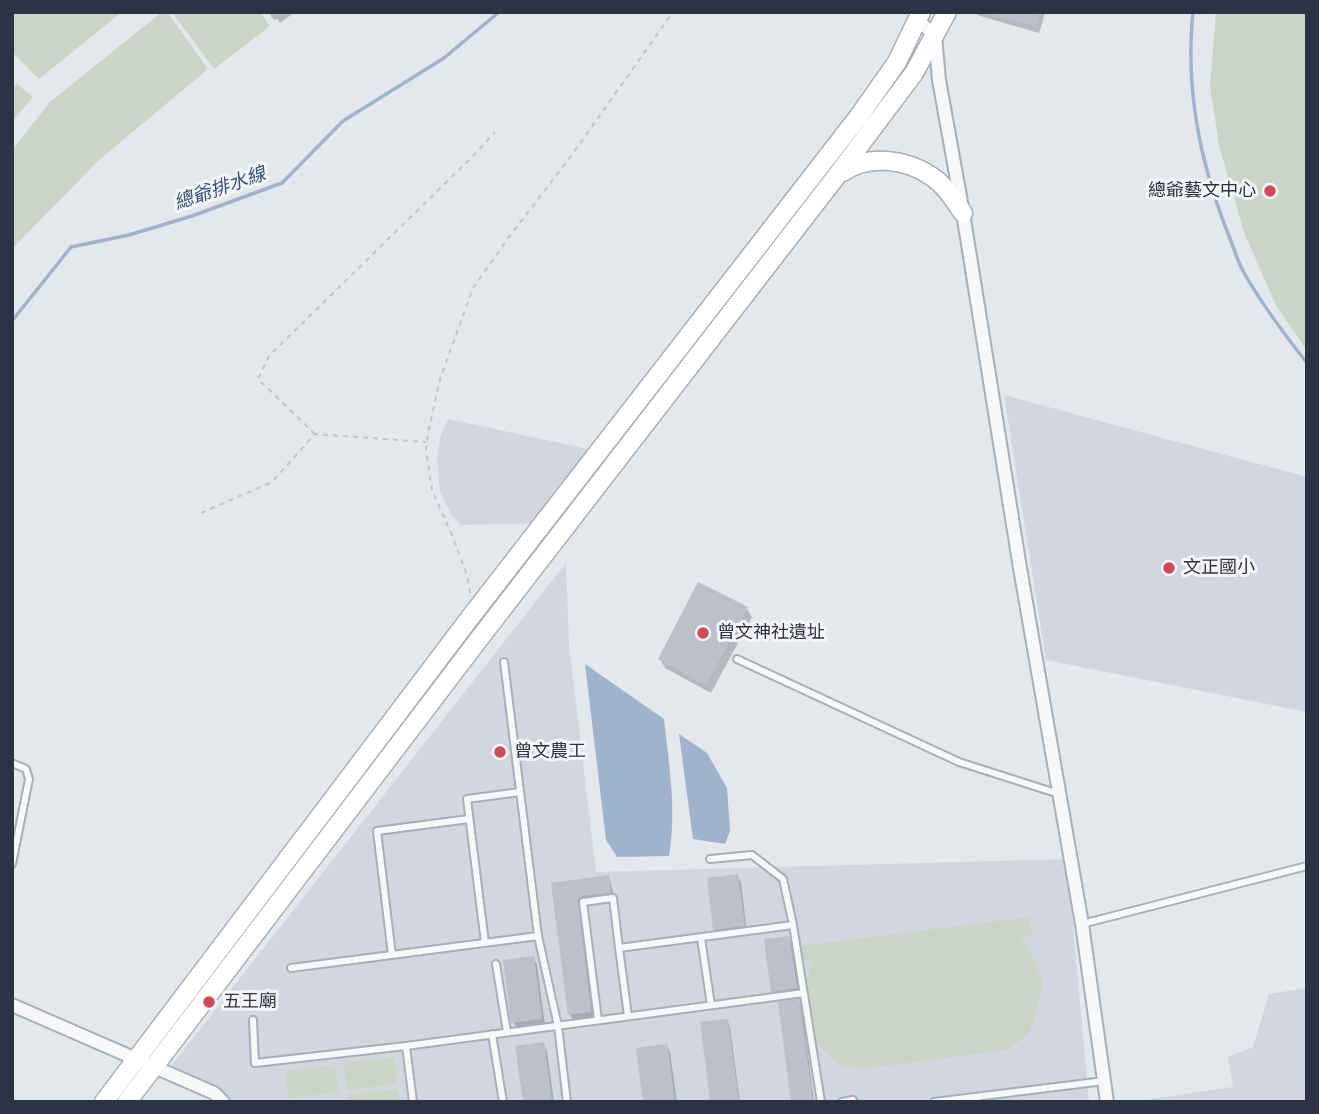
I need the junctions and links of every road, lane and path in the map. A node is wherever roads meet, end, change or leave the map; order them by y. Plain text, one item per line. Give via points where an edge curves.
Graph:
1 (673, 12) edge
2 (947, 12) edge
3 (919, 16) edge
4 (935, 35) junction
5 (495, 132) dead end
6 (835, 178) junction
7 (963, 213) junction
8 (315, 434) junction
9 (427, 442) junction
10 (201, 513) dead end
11 (470, 594) dead end
12 (737, 659) dead end
13 (504, 662) dead end
14 (12, 763) edge
15 (520, 792) junction
16 (1059, 794) junction
17 (469, 819) junction
18 (710, 859) dead end
19 (12, 864) edge
20 (1307, 866) edge
21 (1082, 924) junction
22 (793, 925) junction
23 (538, 936) junction
24 (701, 938) junction
25 (485, 943) junction
26 (619, 948) junction
27 (393, 955) junction
28 (496, 964) dead end
29 (291, 968) dead end
30 (804, 993) junction
31 (12, 1005) edge
32 (712, 1005) junction
33 (628, 1016) junction
34 (253, 1020) dead end
35 (598, 1020) junction
36 (558, 1026) junction
37 (507, 1032) junction
38 (492, 1034) junction
39 (406, 1046) junction
40 (136, 1060) junction
41 (153, 1068) junction
42 (1105, 1081) junction
43 (104, 1102) edge
44 (127, 1102) edge
45 (223, 1102) edge
46 (412, 1102) edge
47 (503, 1102) edge
48 (568, 1102) edge
49 (821, 1102) edge
50 (842, 1102) edge
51 (854, 1102) edge
52 (937, 1102) edge
53 (1107, 1102) edge

1 - 9 path via 473,288 440,379
2 - 4 main road
3 - 4 street
3 - 40 main road via 897,62 859,116 469,619
4 - 6 main road via 914,73
4 - 7 street
5 - 8 path via 269,356 258,379
6 - 7 main road via 864,162 910,165 947,190
6 - 41 main road
7 - 16 street
8 - 9 path
8 - 10 path via 272,482
9 - 11 path via 432,490 467,575
12 - 16 lane via 959,762
13 - 15 lane
14 - 19 lane via 26,769 29,779
15 - 17 lane via 467,799
15 - 23 lane
16 - 21 street
17 - 25 lane
17 - 27 lane via 377,831
18 - 22 lane via 752,855 783,879
20 - 21 lane
21 - 42 street
22 - 24 lane
22 - 30 lane
23 - 25 lane
23 - 36 lane
24 - 26 lane
24 - 32 lane
25 - 27 lane
26 - 33 lane
26 - 35 lane via 613,898 583,902
27 - 29 lane
28 - 37 lane
30 - 32 lane
30 - 49 lane
31 - 40 street
32 - 33 lane
33 - 35 lane
34 - 39 lane via 255,1063
35 - 36 lane
36 - 37 lane
36 - 48 lane
37 - 38 lane
38 - 39 lane
38 - 47 lane
39 - 46 lane
40 - 41 street
40 - 43 main road
41 - 44 main road
41 - 45 street via 214,1093
42 - 52 lane
42 - 53 street
50 - 51 lane

